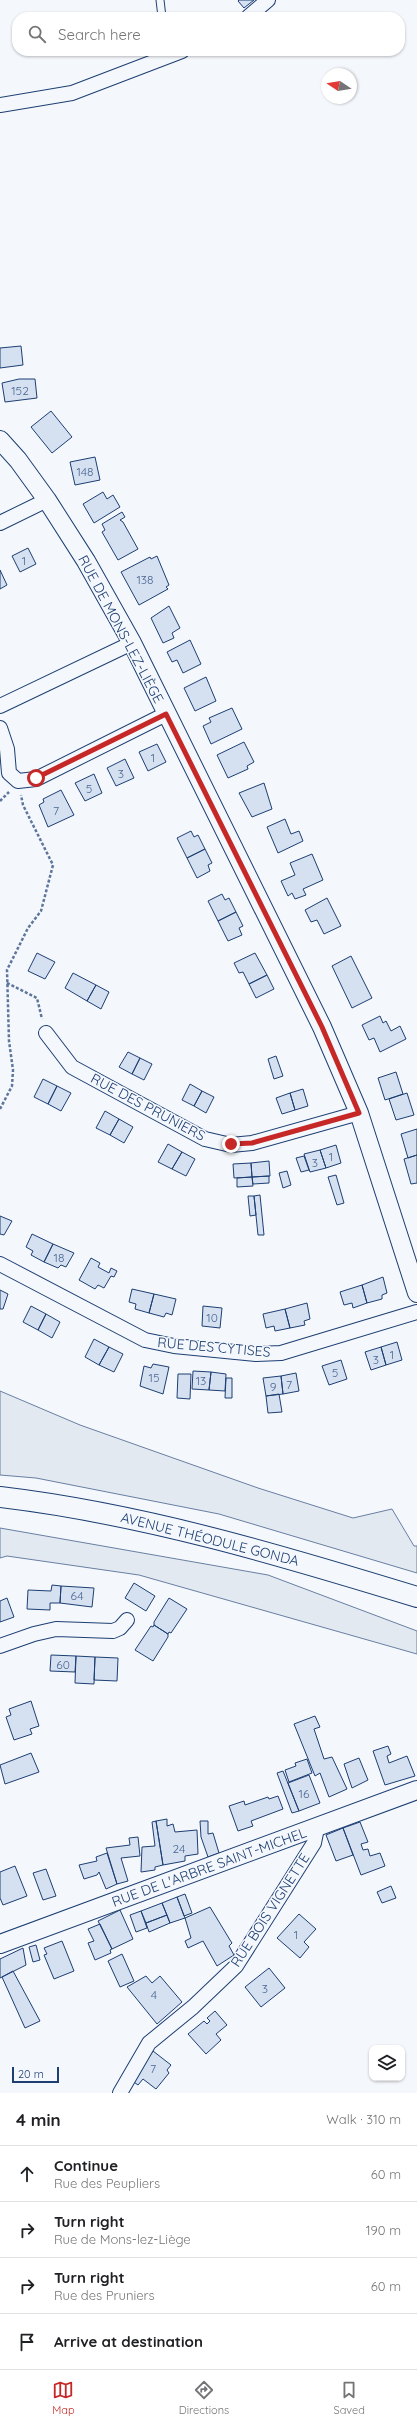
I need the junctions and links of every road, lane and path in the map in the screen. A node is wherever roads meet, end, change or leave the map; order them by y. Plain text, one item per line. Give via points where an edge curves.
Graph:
1 (160, 0) edge
2 (268, 0) edge
3 (161, 12) edge
4 (254, 12) edge
5 (161, 56) edge
6 (0, 105) edge
7 (0, 440) edge
8 (47, 500) junction
9 (0, 522) edge
10 (132, 643) junction
11 (0, 706) edge
12 (166, 714) junction
13 (0, 728) edge
14 (18, 781) junction
15 (7, 983) junction
16 (46, 1034) joint
17 (0, 1109) edge
18 (359, 1113) junction
19 (0, 1264) edge
20 (417, 1293) edge
21 (417, 1312) edge
22 (0, 1498) edge
23 (417, 1597) edge
24 (127, 1620) dead end
25 (0, 1646) edge
26 (417, 1790) edge
27 (314, 1829) junction
28 (0, 1944) edge
29 (120, 2093) edge

1 - 3 lane
2 - 4 street
5 - 6 street via 72,93
7 - 8 street, RUE DE MONS-LEZ-LIÈGE
8 - 9 street
8 - 10 street, RUE DE MONS-LEZ-LIÈGE via 86,561
10 - 11 street
10 - 12 street, RUE DE MONS-LEZ-LIÈGE
12 - 14 street via 36,778
12 - 18 street, RUE DE MONS-LEZ-LIÈGE via 322,1027
13 - 14 street via 7,749 9,773
14 - 15 path via 24,805 53,865 40,911 28,928 7,970
15 - 16 path via 37,998
15 - 17 path via 13,1070 12,1086
16 - 18 street, RUE DES PRUNIERS via 72,1067 205,1139 231,1144 252,1143
18 - 20 street, RUE DE MONS-LEZ-LIÈGE
19 - 21 street, RUE DES CYTISES via 145,1340 174,1346 256,1354 281,1353
22 - 23 main road, AVENUE THÉODULE GONDA via 131,1518 275,1553
24 - 25 street via 113,1632 56,1630 34,1634
26 - 27 street, RUE DE L'ARBRE SAINT-MICHEL
27 - 28 street, RUE DE L'ARBRE SAINT-MICHEL
27 - 29 street, RUE BOIS VIGNETTE via 314,1843 236,1966 149,2043

